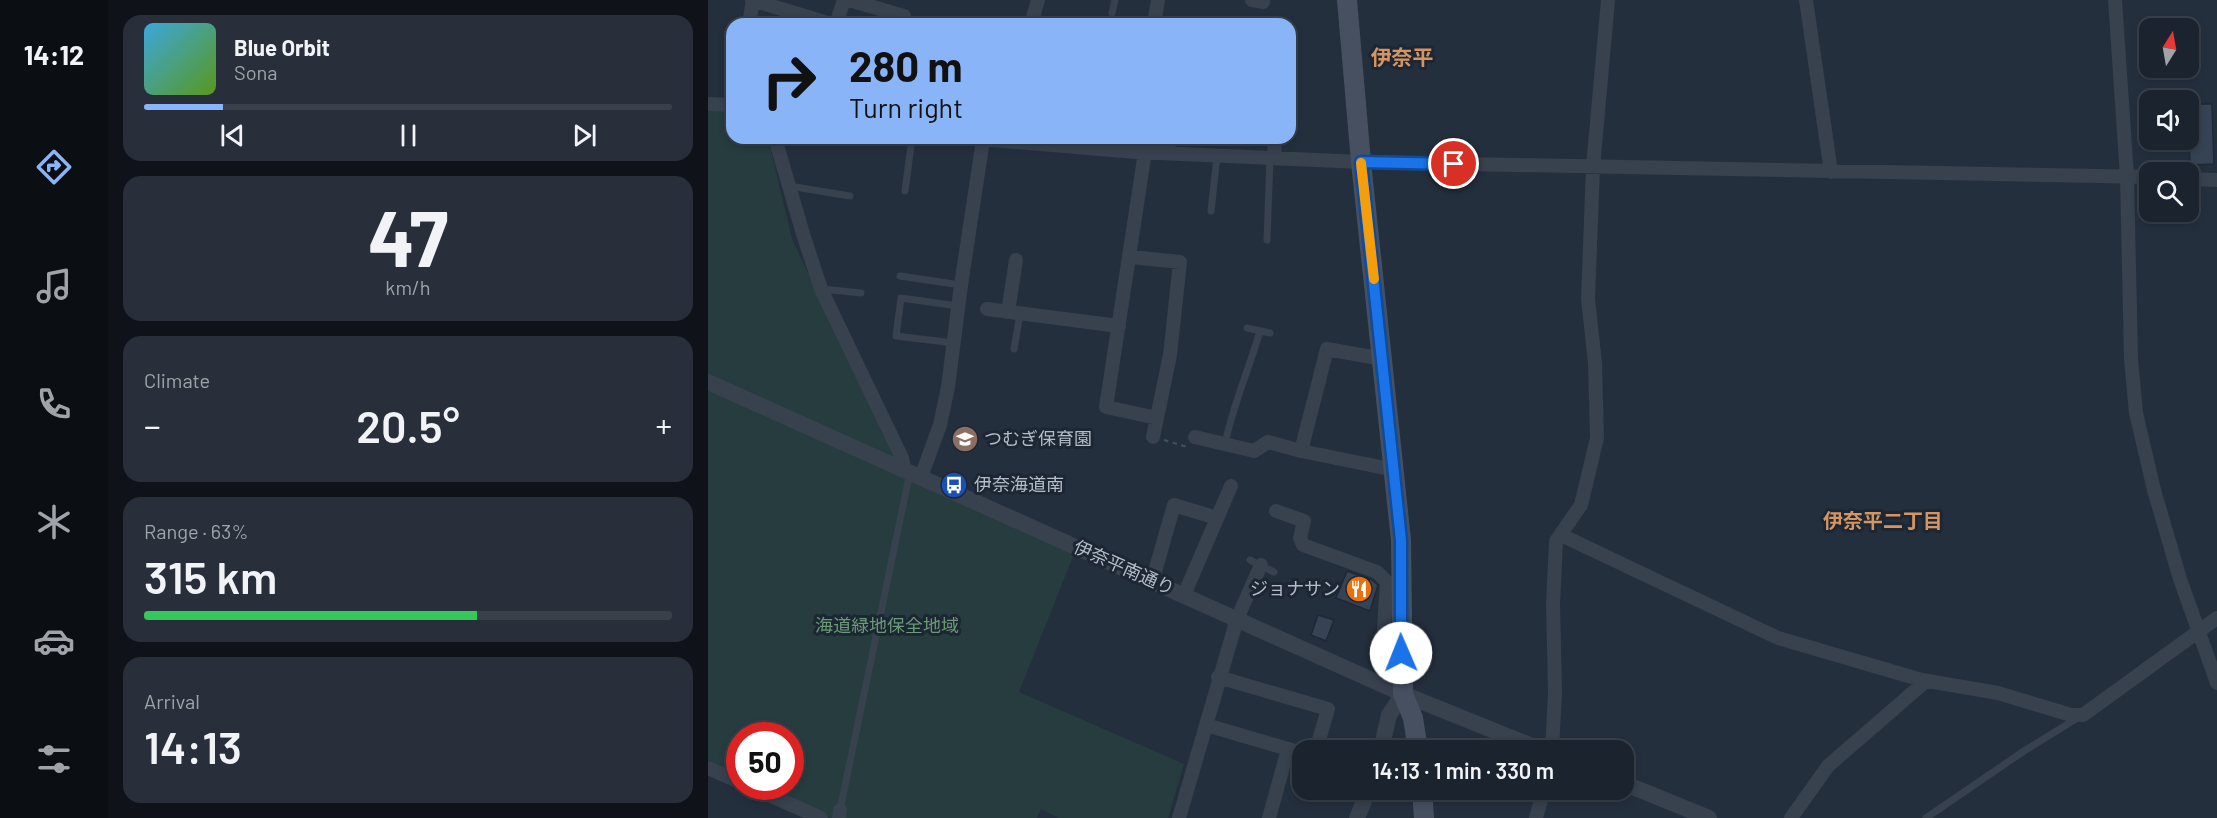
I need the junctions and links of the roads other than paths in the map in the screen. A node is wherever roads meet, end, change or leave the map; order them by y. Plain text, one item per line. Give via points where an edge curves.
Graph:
1 (753, 0) edge
2 (844, 0) edge
3 (849, 0) edge
4 (1038, 0) edge
5 (1115, 0) edge
6 (1158, 0) edge
7 (1347, 0) edge
8 (1608, 0) edge
9 (1806, 0) edge
10 (2115, 0) edge
11 (1112, 13) dead end
12 (904, 16) dead end
13 (750, 18) edge
14 (812, 18) edge
15 (839, 18) edge
16 (1033, 18) edge
17 (1155, 18) edge
18 (708, 104) edge
19 (726, 105) edge
20 (777, 144) edge
21 (911, 144) edge
22 (982, 144) edge
23 (1087, 144) edge
24 (1168, 144) edge
25 (1274, 144) edge
26 (1140, 147) edge
27 (1167, 153) junction
28 (1217, 156) junction
29 (1273, 158) junction
30 (1361, 162) junction
31 (1593, 167) junction
32 (1831, 172) junction
33 (2127, 176) junction
34 (2139, 177) edge
35 (2199, 179) edge
36 (2217, 180) edge
37 (789, 186) junction
38 (905, 191) dead end
39 (850, 196) dead end
40 (1211, 211) dead end
41 (1267, 240) dead end
42 (1131, 257) junction
43 (1016, 260) dead end
44 (900, 276) dead end
45 (961, 285) junction
46 (821, 289) junction
47 (861, 293) dead end
48 (958, 306) junction
49 (987, 309) dead end
50 (1014, 313) junction
51 (1119, 326) junction
52 (1247, 328) dead end
53 (1260, 331) junction
54 (1270, 333) dead end
55 (954, 344) junction
56 (1014, 349) dead end
57 (1383, 359) junction
58 (708, 382) edge
59 (1157, 418) junction
60 (1195, 436) road end
61 (1153, 437) road end
62 (1225, 444) junction
63 (1301, 451) junction
64 (1395, 470) junction
65 (911, 473) junction
66 (1231, 486) dead end
67 (1276, 511) dead end
68 (1217, 518) junction
69 (1560, 534) junction
70 (1256, 563) joint
71 (1274, 572) dead end
72 (1152, 582) junction
73 (1184, 595) junction
74 (2217, 618) edge
75 (1237, 619) junction
76 (1401, 632) junction
77 (2198, 632) junction
78 (1218, 677) junction
79 (1926, 681) junction
80 (2217, 682) edge
81 (1403, 694) junction
82 (2083, 715) junction
83 (1206, 725) junction
84 (1319, 740) edge
85 (1383, 740) edge
86 (1416, 740) edge
87 (1517, 740) edge
88 (1553, 740) edge
89 (1292, 750) edge
90 (1292, 759) edge
91 (708, 768) edge
92 (726, 776) edge
93 (1634, 787) edge
94 (780, 800) edge
95 (1364, 800) edge
96 (1423, 800) edge
97 (1541, 800) edge
98 (840, 814) edge
99 (821, 818) edge
100 (1179, 818) edge
101 (1269, 818) edge
102 (1357, 818) edge
103 (1424, 818) edge
104 (1536, 818) edge
105 (1709, 818) edge
106 (1791, 818) edge
107 (1926, 818) edge

1 - 13 street
1 - 14 street
2 - 15 street
3 - 12 street
4 - 16 street
5 - 11 lane
6 - 17 street
7 - 30 main road
8 - 31 street
9 - 32 street
10 - 33 street
18 - 19 street
20 - 37 street
21 - 38 lane
22 - 45 street
23 - 26 street
24 - 27 street
25 - 29 street
26 - 27 street
26 - 42 street
27 - 28 street
28 - 29 street
28 - 40 lane
29 - 30 street
29 - 41 lane
30 - 31 street
30 - 57 main road
31 - 32 street
31 - 69 street via 1588,299 1597,438 1581,505
32 - 33 street
33 - 34 street
33 - 77 street via 2136,413 2154,490
35 - 36 street
37 - 39 lane
37 - 46 street
42 - 51 street
42 - 59 street via 1180,262 1170,355
43 - 50 street
44 - 45 lane
45 - 48 street
46 - 47 lane
46 - 65 street
48 - 55 street
48 - 55 lane via 901,298 896,336
49 - 50 street
50 - 51 street
50 - 56 lane
51 - 59 street via 1106,407
52 - 53 lane
53 - 54 lane
53 - 62 lane
55 - 65 street via 940,425
57 - 63 street via 1327,349
57 - 64 main road
58 - 65 street, 伊奈平南通り
59 - 61 street
60 - 62 street
62 - 63 street via 1254,451 1268,442
63 - 64 street
64 - 76 main road via 1401,540
65 - 72 street, 伊奈平南通り
65 - 98 lane
66 - 68 street
67 - 76 street via 1304,521 1299,538 1303,545 1377,572 1387,582 1384,629
68 - 72 street via 1174,505
68 - 73 street
69 - 79 street via 1778,638
69 - 88 street via 1556,542 1553,604
70 - 71 lane
70 - 75 street
72 - 73 street, 伊奈平南通り
73 - 75 street, 伊奈平南通り
74 - 77 street
75 - 78 street
75 - 81 street, 伊奈平南通り
76 - 81 main road
77 - 80 street
77 - 82 street
78 - 83 street
78 - 84 street via 1328,709
79 - 82 street via 1998,693 2060,713
79 - 106 street via 1828,766
81 - 85 street via 1389,715
81 - 86 main road
81 - 87 street, 伊奈平南通り
82 - 107 lane
83 - 89 street
83 - 100 street
90 - 101 street
91 - 92 street
93 - 105 street
94 - 99 street
95 - 102 street
96 - 103 main road
97 - 104 street

